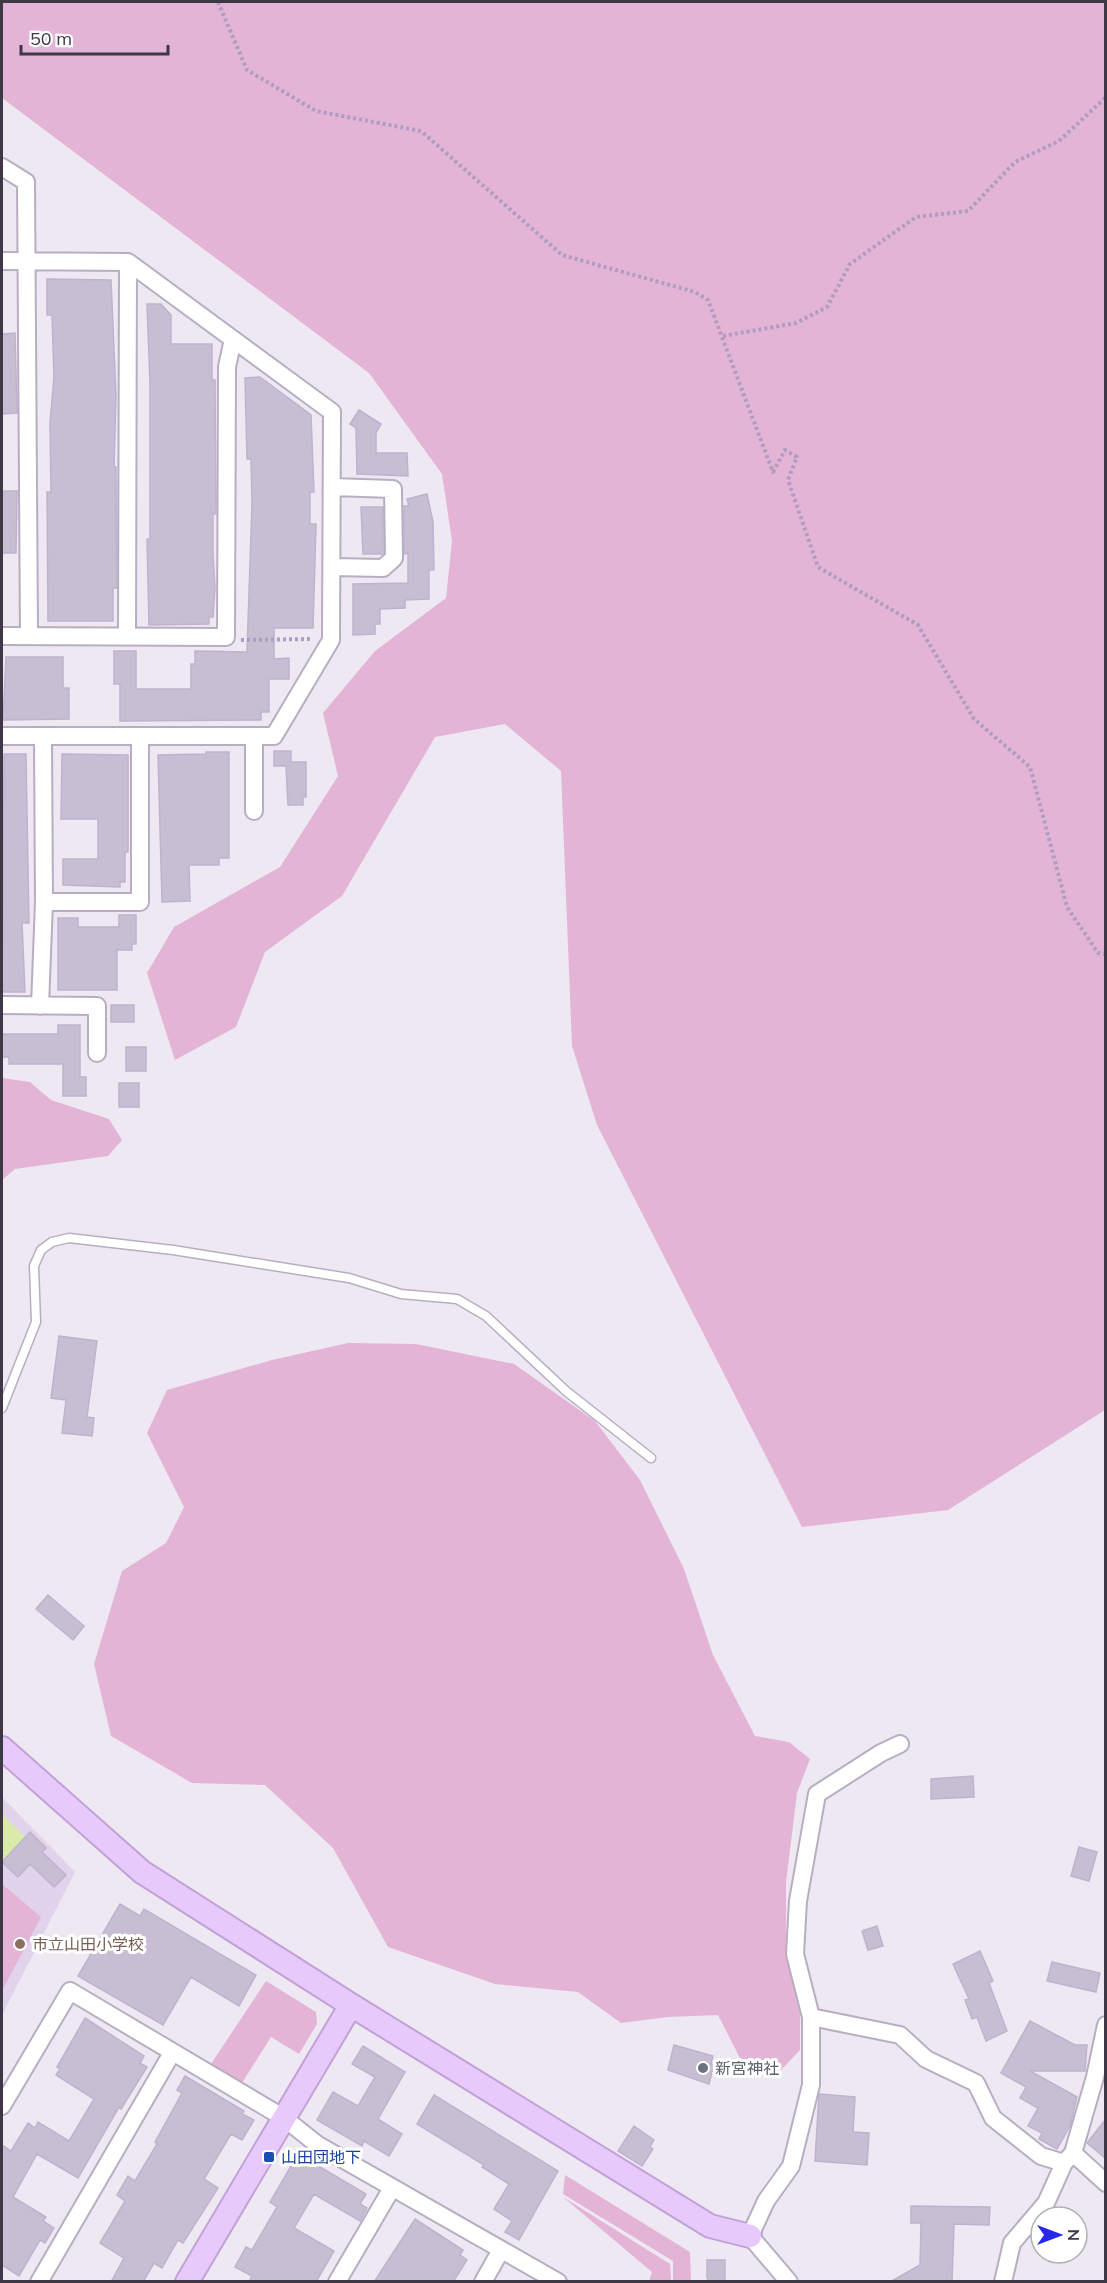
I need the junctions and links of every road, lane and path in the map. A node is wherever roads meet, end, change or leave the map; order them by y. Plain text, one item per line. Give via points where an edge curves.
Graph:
1 (218, 2) edge
2 (1106, 97) edge
3 (2, 167) edge
4 (2, 261) edge
5 (27, 261) junction
6 (128, 262) junction
7 (723, 336) junction
8 (233, 339) junction
9 (332, 487) junction
10 (332, 567) junction
11 (2, 636) edge
12 (29, 636) junction
13 (127, 636) junction
14 (226, 637) junction
15 (331, 640) junction
16 (2, 736) edge
17 (43, 737) junction
18 (140, 737) junction
19 (254, 737) junction
20 (254, 811) dead end
21 (44, 902) junction
22 (1106, 954) edge
23 (2, 1005) edge
24 (40, 1006) junction
25 (97, 1053) dead end
26 (2, 1408) edge
27 (651, 1458) dead end
28 (900, 1744) dead end
29 (2, 1748) edge
30 (351, 2005) junction
31 (811, 2017) junction
32 (1106, 2025) edge
33 (172, 2053) junction
34 (2, 2106) edge
35 (284, 2118) junction
36 (1068, 2158) junction
37 (1106, 2183) edge
38 (392, 2188) junction
39 (750, 2236) junction
40 (501, 2250) junction
41 (39, 2282) edge
42 (187, 2282) edge
43 (337, 2282) edge
44 (483, 2282) edge
45 (558, 2282) edge
46 (789, 2282) edge
47 (1003, 2282) edge

1 - 7 path via 247,70 315,111 421,131 562,255 695,292 708,300
2 - 7 path via 1059,141 1015,162 968,211 916,217 850,264 827,306 796,323
3 - 5 street via 26,182
4 - 5 street
5 - 6 street
5 - 12 street
6 - 8 street
6 - 13 street
7 - 22 path via 773,472 785,450 797,457 788,480 818,567 918,625 974,719 1030,766 1067,907 1098,953
8 - 9 street via 332,412
8 - 14 street via 227,367
9 - 10 street
9 - 10 street via 393,489 394,558 383,568
10 - 15 street
11 - 12 street
12 - 13 street
13 - 14 street
14 - 15 path
15 - 19 street via 274,736
16 - 17 street
17 - 18 street
17 - 21 street
18 - 19 street
18 - 21 street via 140,902
19 - 20 street
21 - 24 street
23 - 24 street
24 - 25 street via 97,1006
26 - 27 lane via 36,1322 34,1266 41,1250 52,1242 69,1238 197,1254 349,1278 400,1293 457,1299 486,1316 566,1391
28 - 31 street via 817,1794 798,1901 795,1954
29 - 30 street via 142,1872
30 - 35 street
30 - 39 street via 710,2226
31 - 36 street via 900,2035 926,2059 976,2082 993,2118 1041,2156
31 - 39 street via 811,2085 791,2166 766,2201
32 - 36 street via 1095,2077
33 - 34 street via 70,1991
33 - 35 street
33 - 41 street
35 - 38 street via 318,2145
35 - 42 street
36 - 37 street
36 - 47 street via 1046,2203 1012,2243
38 - 40 street
38 - 43 street
39 - 46 street
40 - 44 street
40 - 45 street

